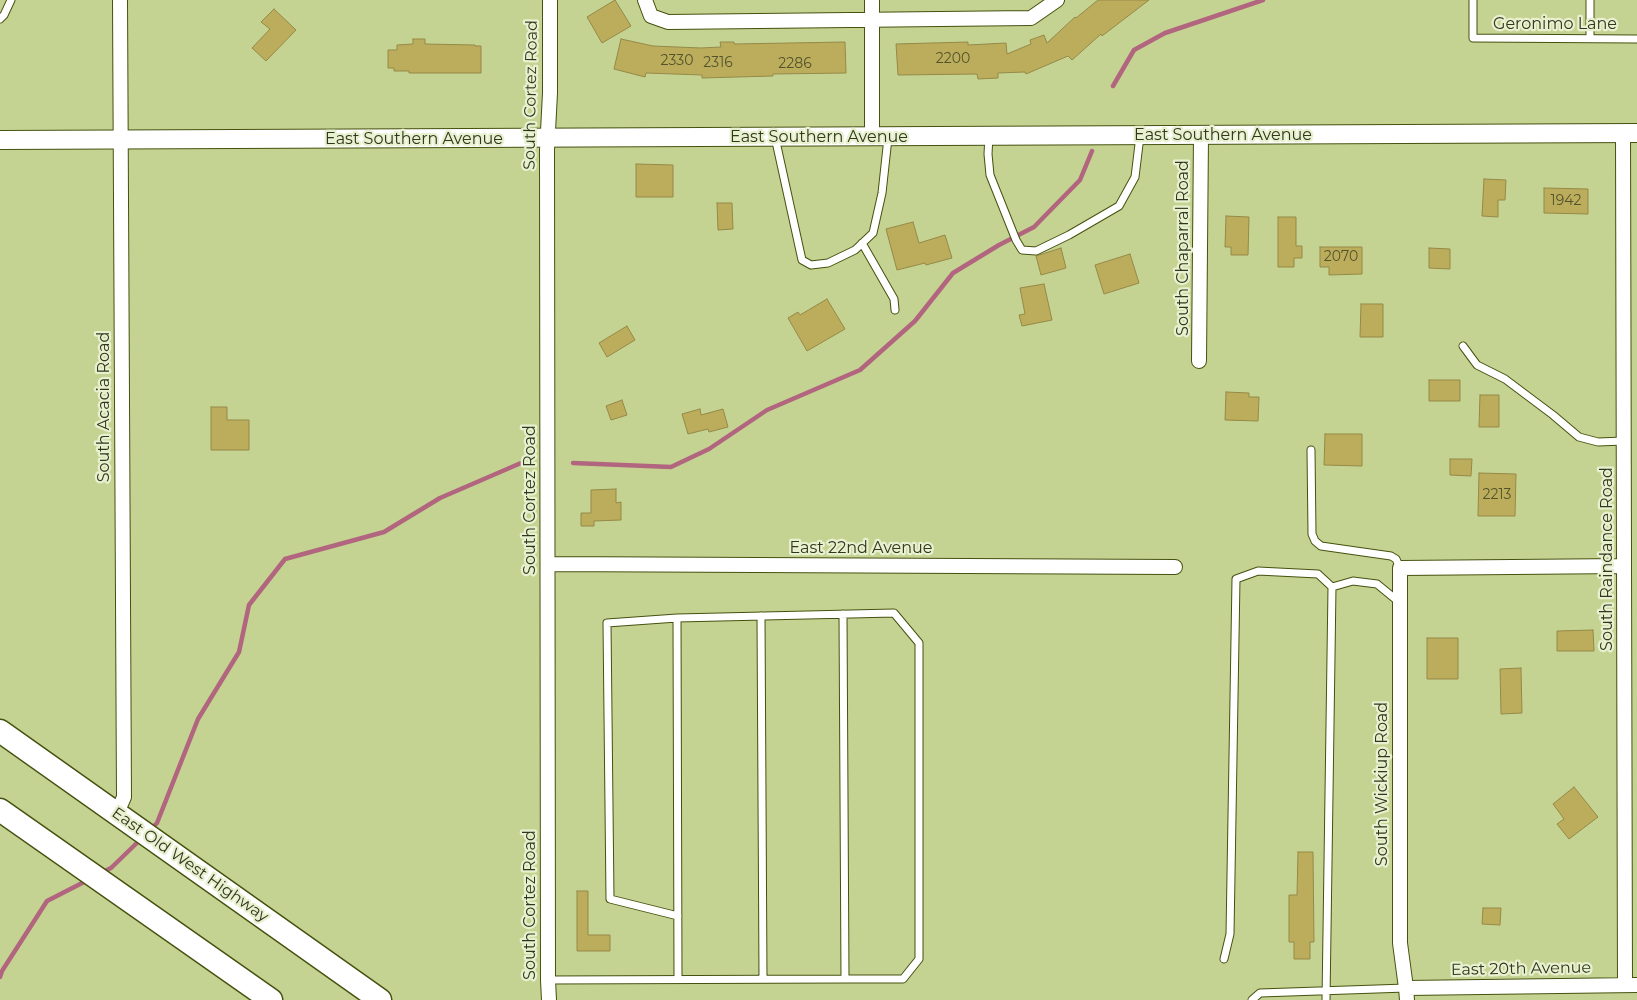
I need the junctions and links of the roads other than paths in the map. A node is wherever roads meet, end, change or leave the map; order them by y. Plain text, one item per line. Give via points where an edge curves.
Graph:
1 (11, 0) edge
2 (120, 0) edge
3 (550, 0) edge
4 (646, 0) edge
5 (872, 0) edge
6 (1057, 0) edge
7 (1473, 0) edge
8 (1590, 0) edge
9 (0, 19) edge
10 (872, 20) junction
11 (1590, 38) junction
12 (1637, 39) edge
13 (1630, 133) edge
14 (1140, 135) junction
15 (1201, 135) junction
16 (880, 136) junction
17 (989, 136) junction
18 (775, 137) junction
19 (548, 138) junction
20 (0, 140) edge
21 (120, 140) junction
22 (862, 243) junction
23 (895, 310) dead end
24 (1463, 346) dead end
25 (1199, 361) dead end
26 (1624, 441) junction
27 (1311, 450) dead end
28 (548, 564) junction
29 (1624, 566) junction
30 (1175, 567) dead end
31 (1400, 568) junction
32 (1332, 587) junction
33 (1400, 602) junction
34 (843, 614) junction
35 (760, 616) junction
36 (677, 618) junction
37 (0, 731) edge
38 (0, 810) edge
39 (117, 813) junction
40 (678, 916) junction
41 (1224, 959) dead end
42 (678, 979) junction
43 (762, 979) junction
44 (844, 979) junction
45 (548, 980) junction
46 (1631, 984) edge
47 (1326, 991) junction
48 (1406, 994) edge
49 (271, 1000) edge
50 (380, 1000) edge
51 (549, 1000) edge
52 (1252, 1000) edge
53 (1326, 1000) edge

1 - 9 lane
2 - 21 street, South Acacia Road
3 - 19 street, South Cortez Road
4 - 10 street via 651,16 668,22
5 - 10 street
6 - 10 street via 1031,18
7 - 11 lane, Geronimo Lane via 1473,38
8 - 11 lane
10 - 16 street
11 - 12 lane, Geronimo Lane
13 - 15 street, East Southern Avenue
13 - 26 street, South Raindance Road
14 - 15 street, East Southern Avenue
14 - 17 street, East Southern Avenue
14 - 17 lane via 1135,177 1119,206 1036,250 1022,250 1016,240 990,175
15 - 25 street, South Chaparral Road
16 - 17 street, East Southern Avenue
16 - 18 street, East Southern Avenue
16 - 22 lane via 882,193 873,233
18 - 19 street, East Southern Avenue
18 - 22 lane via 802,260 812,265 828,263
19 - 21 street, East Southern Avenue
19 - 28 street, South Cortez Road
20 - 21 street, East Southern Avenue
21 - 39 street, South Acacia Road via 124,797
22 - 23 lane via 894,299
24 - 26 lane via 1477,365 1505,379 1579,437 1598,442
26 - 29 street, South Raindance Road
27 - 31 lane via 1312,534 1315,542 1321,546 1391,556
28 - 30 street, East 22nd Avenue
28 - 45 street, South Cortez Road
29 - 31 street
29 - 46 street, South Raindance Road
31 - 33 street, South Wickiup Road
32 - 33 lane via 1353,581 1377,584
32 - 41 lane via 1318,574 1258,571 1236,579 1230,934
32 - 47 lane
33 - 48 street, South Wickiup Road via 1400,943
34 - 35 lane
34 - 44 lane
34 - 44 lane via 894,613 919,643 919,959 903,979
35 - 36 lane
35 - 43 lane
36 - 40 lane
36 - 40 lane via 607,623 610,899
37 - 39 main road, East Old West Highway
38 - 49 main road
39 - 50 main road, East Old West Highway
40 - 42 lane
42 - 43 lane
42 - 45 lane
43 - 44 lane
45 - 51 street, South Cortez Road
46 - 48 street, East 20th Avenue
47 - 48 lane
47 - 52 lane via 1260,993
47 - 53 lane

